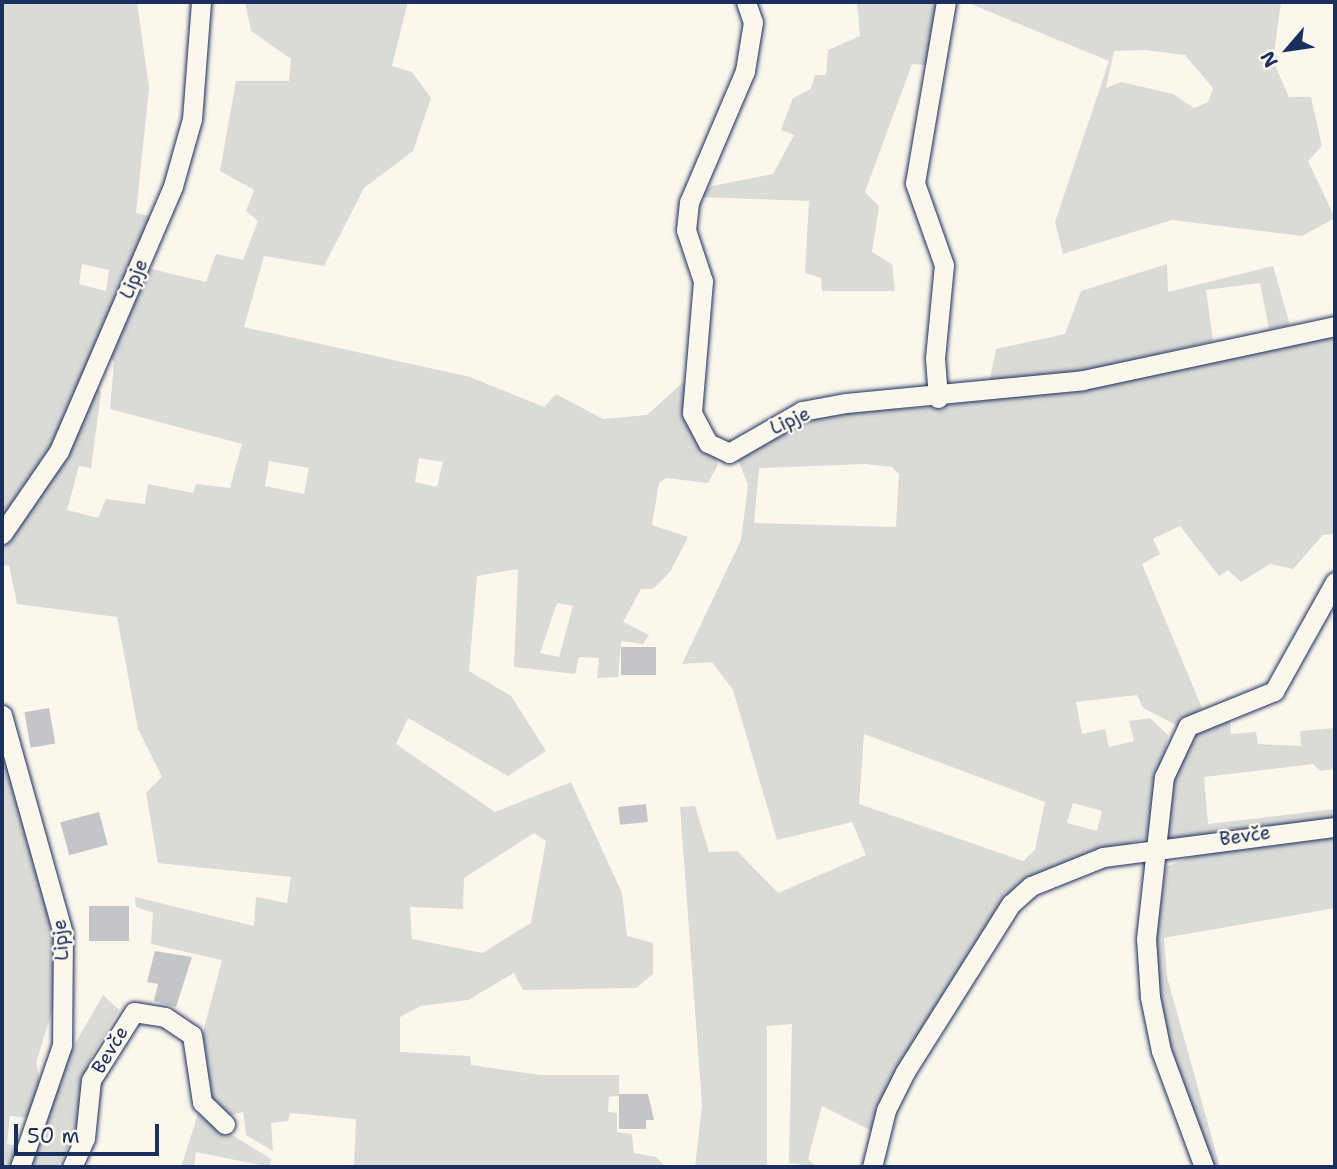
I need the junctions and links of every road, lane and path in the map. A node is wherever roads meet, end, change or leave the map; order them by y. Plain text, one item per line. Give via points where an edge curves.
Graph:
1 (201, 2) edge
2 (746, 2) edge
3 (946, 2) edge
4 (1335, 326) edge
5 (938, 398) junction
6 (2, 534) edge
7 (1335, 582) edge
8 (2, 715) edge
9 (1335, 827) edge
10 (1156, 854) junction
11 (225, 1124) dead end
12 (20, 1167) edge
13 (72, 1167) edge
14 (872, 1167) edge
15 (1204, 1167) edge

1 - 6 street, Lipje via 192,119 173,186 59,451
2 - 5 street, Lipje via 753,22 745,71 689,202 686,230 704,281 704,327 692,396 696,428 729,453 802,411
3 - 5 street via 915,183 944,265 935,358
4 - 5 street, Lipje via 1083,380
7 - 10 street via 1274,691 1188,726 1170,754
8 - 12 street, Lipje via 63,934 62,1045
9 - 10 street, Bevče
10 - 14 street, Bevče via 1066,868 1011,904 905,1072 886,1110
10 - 15 street via 1146,939 1150,997 1161,1051
11 - 13 street, Bevče via 202,1102 192,1035 164,1017 134,1012 91,1080 85,1138

